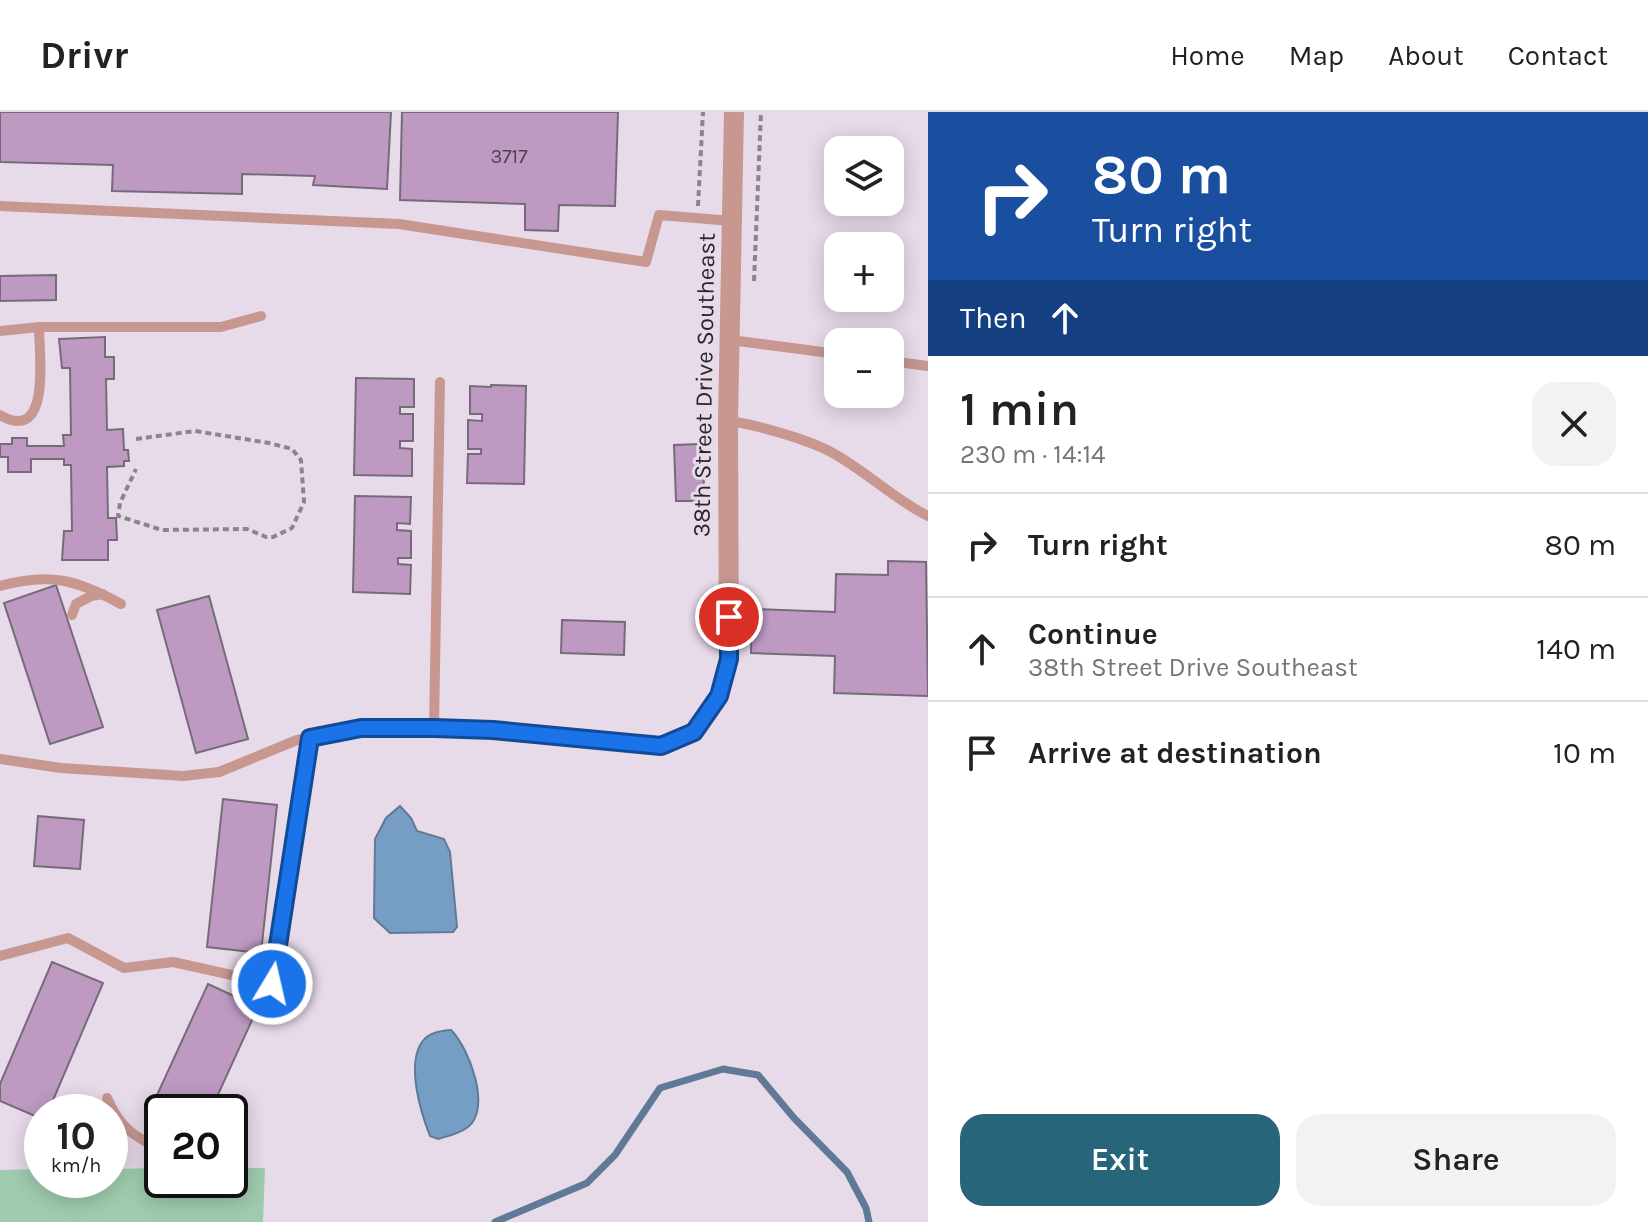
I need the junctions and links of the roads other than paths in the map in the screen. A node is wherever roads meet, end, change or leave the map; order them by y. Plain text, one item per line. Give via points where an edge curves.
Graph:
1 (734, 112) edge
2 (0, 206) edge
3 (732, 221) junction
4 (261, 316) dead end
5 (39, 327) junction
6 (0, 331) edge
7 (730, 340) junction
8 (824, 352) edge
9 (904, 363) edge
10 (928, 366) edge
11 (440, 382) dead end
12 (0, 415) edge
13 (728, 421) junction
14 (928, 516) edge
15 (0, 586) edge
16 (103, 594) junction
17 (121, 604) dead end
18 (72, 615) dead end
19 (729, 659) joint
20 (434, 728) junction
21 (310, 738) junction
22 (0, 759) edge
23 (0, 956) edge

1 - 3 street, 38th Street Drive Southeast
2 - 3 lane via 399,224 646,262 659,215
3 - 7 street, 38th Street Drive Southeast
4 - 5 lane via 221,327
5 - 6 lane
5 - 12 lane via 36,410 18,421
7 - 8 lane
7 - 13 street, 38th Street Drive Southeast
9 - 10 lane
11 - 20 lane
13 - 14 lane via 829,451
13 - 19 street, 38th Street Drive Southeast
15 - 16 lane via 45,577
16 - 17 lane
16 - 18 lane via 76,604
19 - 20 lane via 719,696 694,732 661,746
20 - 21 lane via 361,728
21 - 22 lane via 219,772 183,776
21 - 23 lane via 272,984 173,962 124,968 68,938

